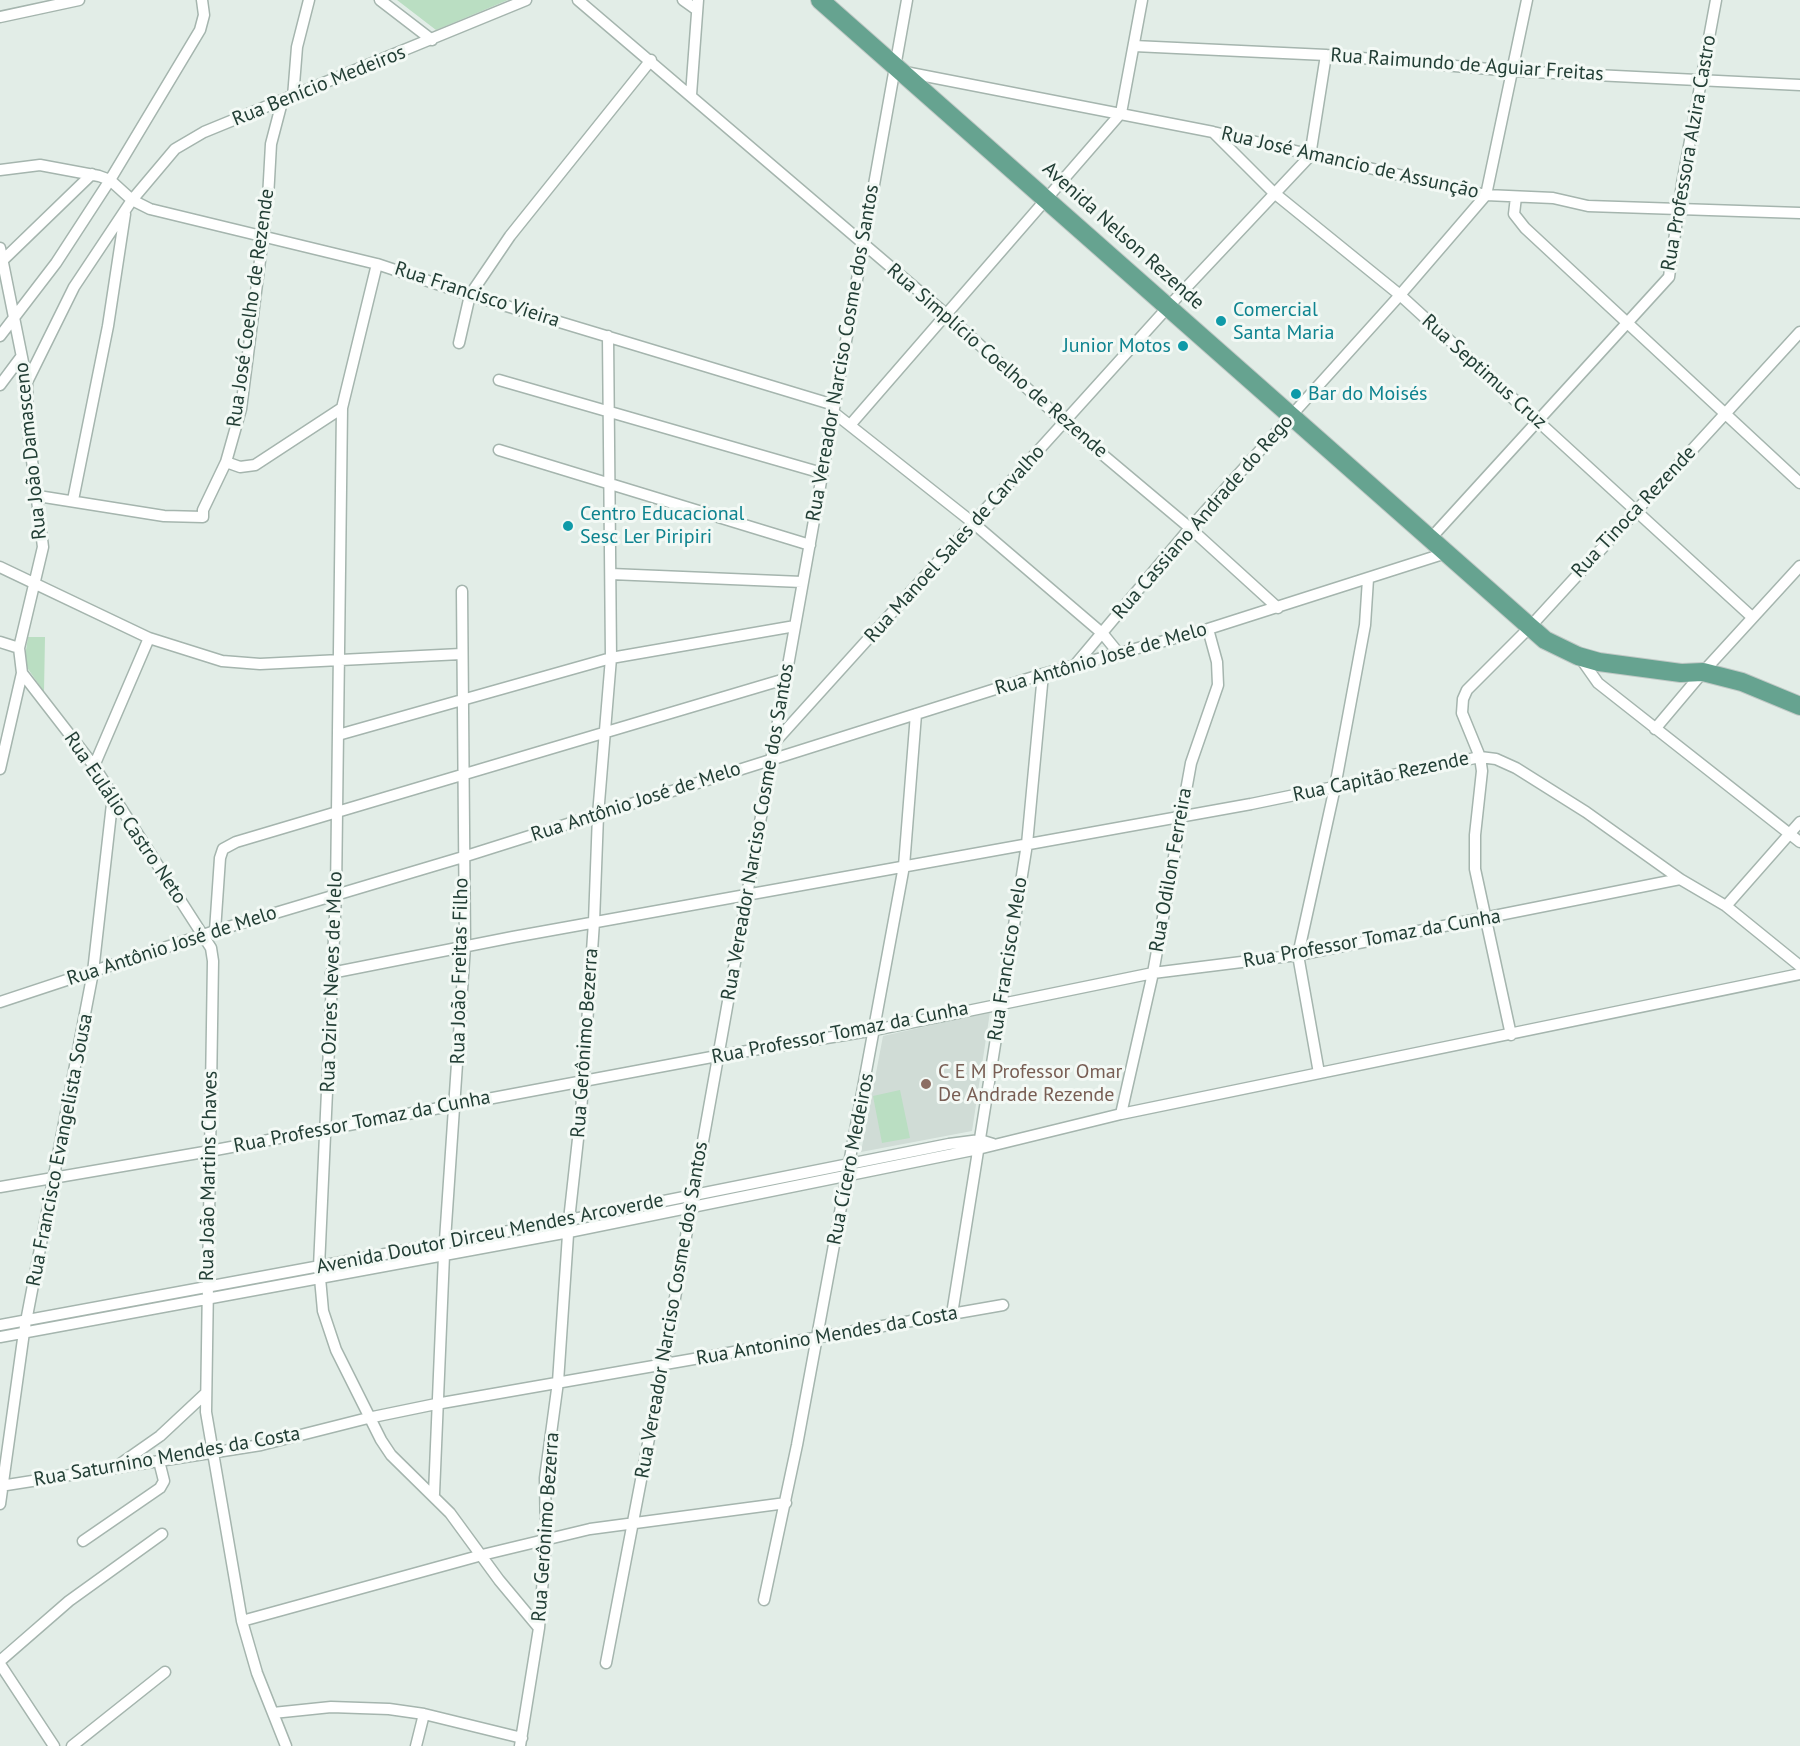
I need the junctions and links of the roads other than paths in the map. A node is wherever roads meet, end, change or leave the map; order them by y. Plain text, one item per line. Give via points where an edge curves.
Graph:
1 (79, 0) edge
2 (202, 0) edge
3 (309, 0) edge
4 (380, 0) edge
5 (526, 0) edge
6 (578, 0) edge
7 (684, 0) edge
8 (820, 0) edge
9 (907, 0) edge
10 (1142, 0) edge
11 (1527, 0) edge
12 (1716, 0) edge
13 (697, 5) edge
14 (0, 17) edge
15 (432, 40) junction
16 (1134, 46) junction
17 (1326, 55) junction
18 (651, 60) junction
19 (899, 68) junction
20 (1513, 71) junction
21 (1701, 79) junction
22 (1800, 85) edge
23 (691, 95) junction
24 (293, 97) junction
25 (282, 102) junction
26 (1121, 113) junction
27 (1213, 132) junction
28 (1310, 156) junction
29 (0, 170) edge
30 (92, 174) junction
31 (110, 180) junction
32 (1273, 192) junction
33 (1486, 195) junction
34 (1516, 197) junction
35 (132, 200) junction
36 (1048, 200) junction
37 (125, 210) junction
38 (1677, 211) junction
39 (1800, 213) edge
40 (263, 234) junction
41 (863, 243) junction
42 (0, 248) edge
43 (1, 262) edge
44 (377, 264) junction
45 (470, 295) junction
46 (1400, 295) junction
47 (1168, 307) junction
48 (946, 315) junction
49 (12, 318) junction
50 (1629, 324) junction
51 (1800, 332) edge
52 (0, 336) edge
53 (609, 336) junction
54 (459, 343) dead end
55 (21, 357) junction
56 (499, 380) dead end
57 (27, 382) junction
58 (0, 385) edge
59 (342, 408) junction
60 (833, 408) junction
61 (1725, 412) junction
62 (608, 413) junction
63 (1292, 415) junction
64 (1537, 421) junction
65 (1065, 423) junction
66 (851, 424) junction
67 (498, 450) dead end
68 (226, 462) junction
69 (822, 473) junction
70 (1800, 483) edge
71 (610, 484) junction
72 (38, 496) junction
73 (73, 500) junction
74 (1638, 510) junction
75 (972, 522) junction
76 (1190, 528) junction
77 (1431, 538) junction
78 (810, 545) junction
79 (1446, 553) junction
80 (1800, 566) edge
81 (0, 567) edge
82 (611, 574) junction
83 (1368, 579) junction
84 (802, 582) junction
85 (36, 584) junction
86 (462, 591) dead end
87 (1278, 608) junction
88 (1752, 617) junction
89 (795, 626) junction
90 (1529, 628) junction
91 (1208, 629) junction
92 (1102, 634) junction
93 (149, 638) junction
94 (0, 642) edge
95 (19, 648) junction
96 (461, 654) junction
97 (1120, 655) junction
98 (1578, 656) junction
99 (611, 658) junction
100 (339, 660) junction
101 (1075, 665) junction
102 (1703, 672) junction
103 (22, 673) junction
104 (1042, 674) junction
105 (785, 679) junction
106 (464, 700) junction
107 (1800, 706) edge
108 (916, 714) junction
109 (1655, 729) junction
110 (606, 733) junction
111 (338, 735) junction
112 (774, 742) junction
113 (1480, 757) junction
114 (770, 760) junction
115 (94, 765) junction
116 (0, 769) edge
117 (462, 774) junction
118 (1335, 786) junction
119 (113, 795) junction
120 (336, 812) junction
121 (598, 815) junction
122 (1180, 817) junction
123 (1800, 822) edge
124 (1790, 834) junction
125 (1800, 842) edge
126 (1028, 844) junction
127 (463, 857) junction
128 (904, 866) junction
129 (1680, 879) junction
130 (336, 894) junction
131 (746, 894) junction
132 (1726, 906) junction
133 (1485, 920) junction
134 (594, 922) junction
135 (215, 931) junction
136 (202, 937) junction
137 (465, 946) junction
138 (1298, 955) junction
139 (1800, 966) edge
140 (93, 972) junction
141 (332, 973) junction
142 (1153, 973) junction
143 (1800, 974) edge
144 (0, 1002) edge
145 (1000, 1002) junction
146 (875, 1030) junction
147 (1511, 1035) junction
148 (717, 1056) junction
149 (1319, 1073) junction
150 (583, 1081) junction
151 (456, 1105) junction
152 (1121, 1114) junction
153 (327, 1128) junction
154 (979, 1144) junction
155 (210, 1151) junction
156 (849, 1169) junction
157 (54, 1179) junction
158 (0, 1187) edge
159 (693, 1194) junction
160 (691, 1206) junction
161 (569, 1220) junction
162 (568, 1232) junction
163 (445, 1242) junction
164 (444, 1255) junction
165 (319, 1267) junction
166 (320, 1279) junction
167 (206, 1294) junction
168 (1003, 1305) dead end
169 (952, 1314) junction
170 (28, 1320) junction
171 (0, 1325) edge
172 (24, 1332) junction
173 (0, 1337) edge
174 (817, 1337) junction
175 (663, 1365) junction
176 (558, 1382) junction
177 (205, 1394) junction
178 (436, 1404) junction
179 (368, 1418) junction
180 (213, 1452) junction
181 (159, 1461) junction
182 (117, 1466) junction
183 (2, 1486) edge
184 (434, 1494) junction
185 (786, 1503) junction
186 (0, 1504) edge
187 (633, 1522) junction
188 (162, 1534) dead end
189 (546, 1540) junction
190 (83, 1541) dead end
191 (482, 1555) junction
192 (764, 1600) dead end
193 (242, 1621) junction
194 (539, 1628) junction
195 (0, 1662) edge
196 (606, 1663) dead end
197 (165, 1672) dead end
198 (273, 1713) junction
199 (423, 1714) junction
200 (521, 1742) edge
201 (54, 1746) edge
202 (72, 1746) edge
203 (286, 1746) edge
204 (416, 1746) edge

1 - 14 street
2 - 31 street via 200,30
3 - 24 street via 297,47
4 - 15 street
5 - 15 street, Rua Benício Medeiros
6 - 18 street, Rua Simplício Coelho de Rezende
7 - 13 street
8 - 19 main road, Avenida Nelson Rezende
9 - 19 street, Rua Vereador Narciso Cosme dos Santos
10 - 16 street
11 - 20 street, Rua Cassiano Andrade do Rego
12 - 21 street, Rua Professora Alzira Castro
13 - 23 street
15 - 24 street, Rua Benício Medeiros
16 - 17 street, Rua Raimundo de Aguiar Freitas
16 - 26 street
17 - 20 street, Rua Raimundo de Aguiar Freitas
17 - 28 street
18 - 23 street, Rua Simplício Coelho de Rezende
18 - 45 street via 544,192
19 - 26 street, Rua José Amancio de Assunção
19 - 36 main road, Avenida Nelson Rezende
19 - 41 street, Rua Vereador Narciso Cosme dos Santos
20 - 21 street, Rua Raimundo de Aguiar Freitas
20 - 33 street, Rua Cassiano Andrade do Rego
21 - 22 street, Rua Raimundo de Aguiar Freitas
21 - 38 street, Rua Professora Alzira Castro
23 - 41 street, Rua Simplício Coelho de Rezende
24 - 25 street, Rua Benício Medeiros
25 - 35 street, Rua Benício Medeiros via 191,137 175,149
25 - 40 street, Rua José Coelho de Rezende via 271,144
26 - 27 street, Rua José Amancio de Assunção
26 - 36 street
27 - 28 street, Rua José Amancio de Assunção
27 - 32 street, Rua Septimus Cruz
28 - 32 street, Rua Manoel Sales de Carvalho
28 - 33 street, Rua José Amancio de Assunção
29 - 30 street via 40,165
30 - 31 street
30 - 43 street
31 - 35 street, Rua Francisco Vieira
31 - 49 street via 56,263
32 - 46 street, Rua Septimus Cruz
32 - 47 street, Rua Manoel Sales de Carvalho
33 - 34 street, Rua José Amancio de Assunção
33 - 46 street, Rua Cassiano Andrade do Rego
34 - 38 street, Rua José Amancio de Assunção
34 - 50 street via 1516,219
35 - 37 street, Rua Benício Medeiros
35 - 40 street, Rua Francisco Vieira via 162,212
36 - 47 main road, Avenida Nelson Rezende
36 - 48 street
37 - 57 street, Rua Benício Medeiros via 68,298
37 - 73 street via 108,326
38 - 39 street, Rua José Amancio de Assunção
38 - 50 street, Rua Professora Alzira Castro via 1669,277
40 - 44 street, Rua Francisco Vieira
40 - 68 street, Rua José Coelho de Rezende via 241,409
41 - 48 street, Rua Simplício Coelho de Rezende
41 - 60 street, Rua Vereador Narciso Cosme dos Santos
42 - 43 street, Rua João Damasceno
43 - 49 street, Rua João Damasceno
44 - 45 street, Rua Francisco Vieira
44 - 59 street, Rua Ozires Neves de Melo
45 - 53 street, Rua Francisco Vieira
45 - 54 street
46 - 63 street, Rua Cassiano Andrade do Rego
46 - 64 street, Rua Septimus Cruz
47 - 63 main road, Avenida Nelson Rezende
47 - 65 street, Rua Manoel Sales de Carvalho
48 - 65 street, Rua Simplício Coelho de Rezende
48 - 66 street
49 - 52 street
49 - 55 street, Rua João Damasceno
50 - 61 street
50 - 64 street, Rua Professora Alzira Castro
51 - 61 street, Rua Tinoca Rezende
53 - 60 street, Rua Francisco Vieira
53 - 62 street, Rua Gerônimo Bezerra
55 - 57 street, Rua João Damasceno
55 - 58 street
56 - 62 street
57 - 72 street, Rua João Damasceno via 28,429
59 - 68 street via 255,465 240,467
59 - 100 street, Rua Ozires Neves de Melo
60 - 66 street, Rua Francisco Vieira
60 - 69 street, Rua Vereador Narciso Cosme dos Santos
61 - 70 street
61 - 74 street, Rua Tinoca Rezende
62 - 69 street
62 - 71 street, Rua Gerônimo Bezerra
63 - 76 street, Rua Cassiano Andrade do Rego
63 - 77 main road, Avenida Nelson Rezende
64 - 74 street, Rua Septimus Cruz
64 - 77 street, Rua Professora Alzira Castro
65 - 75 street, Rua Manoel Sales de Carvalho
65 - 76 street, Rua Simplício Coelho de Rezende
66 - 75 street, Rua Francisco Vieira
67 - 71 street
68 - 73 street, Rua José Coelho de Rezende via 203,517 164,516
69 - 78 street, Rua Vereador Narciso Cosme dos Santos
71 - 78 street
71 - 82 street, Rua Gerônimo Bezerra
72 - 73 street
72 - 85 street, Rua João Damasceno via 42,547
74 - 88 street, Rua Septimus Cruz
74 - 90 street, Rua Tinoca Rezende
75 - 92 street, Rua Francisco Vieira
75 - 112 street, Rua Manoel Sales de Carvalho
76 - 87 street, Rua Simplício Coelho de Rezende
76 - 92 street, Rua Cassiano Andrade do Rego
77 - 79 main road, Avenida Nelson Rezende
78 - 84 street, Rua Vereador Narciso Cosme dos Santos
79 - 83 street, Rua Antônio José de Melo
79 - 90 main road, Avenida Nelson Rezende
80 - 88 street
81 - 85 street
82 - 84 street
82 - 99 street, Rua Gerônimo Bezerra
83 - 87 street, Rua Antônio José de Melo
83 - 118 street via 1365,625
84 - 89 street, Rua Vereador Narciso Cosme dos Santos
85 - 93 street
85 - 95 street, Rua João Damasceno
86 - 96 street, Rua João Freitas Filho
87 - 91 street, Rua Antônio José de Melo
88 - 102 street
89 - 99 street
89 - 105 street, Rua Vereador Narciso Cosme dos Santos
90 - 98 main road, Avenida Nelson Rezende
90 - 113 street, Rua Tinoca Rezende via 1467,690 1461,709
91 - 97 street, Rua Antônio José de Melo
91 - 122 street, Rua Odilon Ferreira via 1217,662 1218,685 1197,740
92 - 97 street, Rua Francisco Vieira
92 - 101 street, Rua Cassiano Andrade do Rego
93 - 100 street via 239,663
93 - 115 street
94 - 95 street
95 - 103 street
96 - 100 street
96 - 106 street, Rua João Freitas Filho
97 - 101 street, Rua Antônio José de Melo
98 - 102 main road, Avenida Nelson Rezende via 1617,665
98 - 109 street via 1598,683
99 - 106 street
99 - 110 street, Rua Gerônimo Bezerra
100 - 111 street, Rua Ozires Neves de Melo
101 - 104 street, Rua Antônio José de Melo
102 - 107 main road, Avenida Nelson Rezende via 1742,681
102 - 109 street
103 - 115 street, Rua Eulálio Castro Neto
103 - 116 street
104 - 108 street, Rua Antônio José de Melo
104 - 126 street, Rua Francisco Melo
105 - 110 street
105 - 112 street, Rua Vereador Narciso Cosme dos Santos
106 - 111 street
106 - 117 street, Rua João Freitas Filho
108 - 114 street, Rua Antônio José de Melo
108 - 128 street, Rua Cícero Medeiros
109 - 124 street
110 - 117 street
110 - 121 street, Rua Gerônimo Bezerra
111 - 120 street, Rua Ozires Neves de Melo
112 - 114 street, Rua Vereador Narciso Cosme dos Santos
113 - 118 street, Rua Capitão Rezende
113 - 129 street, Rua Capitão Rezende via 1503,762 1531,777
113 - 133 street via 1482,781 1475,854
114 - 121 street, Rua Antônio José de Melo
114 - 131 street, Rua Vereador Narciso Cosme dos Santos
115 - 119 street, Rua Eulálio Castro Neto
117 - 120 street
117 - 127 street, Rua João Freitas Filho
118 - 122 street, Rua Capitão Rezende
118 - 138 street
119 - 136 street, Rua Eulálio Castro Neto
119 - 140 street, Rua Francisco Evangelista Sousa
120 - 130 street, Rua Ozires Neves de Melo
120 - 135 street via 236,842 221,852
121 - 127 street, Rua Antônio José de Melo
121 - 134 street, Rua Gerônimo Bezerra
122 - 126 street, Rua Capitão Rezende
122 - 142 street, Rua Odilon Ferreira
123 - 124 street
124 - 125 street
124 - 132 street
126 - 128 street, Rua Capitão Rezende
126 - 145 street, Rua Francisco Melo
127 - 130 street, Rua Antônio José de Melo
127 - 137 street, Rua João Freitas Filho
128 - 131 street, Rua Capitão Rezende
128 - 146 street, Rua Cícero Medeiros
129 - 132 street, Rua Capitão Rezende
129 - 133 street, Rua Professor Tomaz da Cunha
130 - 135 street, Rua Antônio José de Melo
130 - 141 street, Rua Ozires Neves de Melo
131 - 134 street, Rua Capitão Rezende
131 - 148 street, Rua Vereador Narciso Cosme dos Santos
132 - 139 street, Rua Capitão Rezende
133 - 138 street, Rua Professor Tomaz da Cunha
133 - 147 street
134 - 137 street, Rua Capitão Rezende
134 - 150 street, Rua Gerônimo Bezerra
135 - 136 street, Rua Antônio José de Melo
136 - 140 street, Rua Antônio José de Melo
136 - 155 street, Rua João Martins Chaves via 211,948 213,961
137 - 141 street, Rua Capitão Rezende
137 - 151 street, Rua João Freitas Filho
138 - 142 street, Rua Professor Tomaz da Cunha
138 - 149 street
140 - 144 street, Rua Antônio José de Melo
140 - 157 street, Rua Francisco Evangelista Sousa
141 - 153 street, Rua Ozires Neves de Melo
142 - 145 street, Rua Professor Tomaz da Cunha
142 - 152 street, Rua Odilon Ferreira
143 - 147 street
145 - 146 street, Rua Professor Tomaz da Cunha
145 - 154 street, Rua Francisco Melo
146 - 148 street, Rua Professor Tomaz da Cunha
146 - 156 street, Rua Cícero Medeiros
147 - 149 street
148 - 150 street, Rua Professor Tomaz da Cunha
148 - 159 street, Rua Vereador Narciso Cosme dos Santos
149 - 152 street
150 - 151 street, Rua Professor Tomaz da Cunha
150 - 161 street, Rua Gerônimo Bezerra
151 - 153 street, Rua Professor Tomaz da Cunha
151 - 163 street, Rua João Freitas Filho
152 - 154 street via 994,1144
153 - 155 street, Rua Professor Tomaz da Cunha
153 - 165 street, Rua Ozires Neves de Melo
154 - 156 street, Avenida Doutor Dirceu Mendes Arcoverde
154 - 169 street, Rua Francisco Melo
155 - 157 street, Rua Professor Tomaz da Cunha
155 - 167 street, Rua João Martins Chaves
156 - 159 street, Avenida Doutor Dirceu Mendes Arcoverde
156 - 160 street, Avenida Doutor Dirceu Mendes Arcoverde
156 - 174 street, Rua Cícero Medeiros
157 - 158 street, Rua Professor Tomaz da Cunha
157 - 170 street, Rua Francisco Evangelista Sousa
159 - 160 street, Rua Vereador Narciso Cosme dos Santos
159 - 161 street, Avenida Doutor Dirceu Mendes Arcoverde
160 - 162 street, Avenida Doutor Dirceu Mendes Arcoverde
160 - 175 street, Rua Vereador Narciso Cosme dos Santos
161 - 162 street, Rua Gerônimo Bezerra
161 - 163 street, Avenida Doutor Dirceu Mendes Arcoverde
162 - 164 street, Avenida Doutor Dirceu Mendes Arcoverde
162 - 176 street, Rua Gerônimo Bezerra
163 - 164 street, Rua João Freitas Filho
163 - 165 street, Avenida Doutor Dirceu Mendes Arcoverde
164 - 166 street, Avenida Doutor Dirceu Mendes Arcoverde
164 - 178 street, Rua João Freitas Filho
165 - 166 street, Rua Ozires Neves de Melo
165 - 167 street, Avenida Doutor Dirceu Mendes Arcoverde
166 - 167 street, Avenida Doutor Dirceu Mendes Arcoverde
166 - 179 street, Rua Ozires Neves de Melo via 327,1329
167 - 170 street, Avenida Doutor Dirceu Mendes Arcoverde
167 - 172 street, Avenida Doutor Dirceu Mendes Arcoverde
167 - 177 street, Rua João Martins Chaves
168 - 169 street, Rua Antonino Mendes da Costa
169 - 174 street, Rua Antonino Mendes da Costa
170 - 171 street, Avenida Doutor Dirceu Mendes Arcoverde
170 - 172 street, Rua Francisco Evangelista Sousa
172 - 173 street, Avenida Doutor Dirceu Mendes Arcoverde
172 - 183 street, Rua Francisco Evangelista Sousa
174 - 175 street, Rua Antonino Mendes da Costa
174 - 185 street, Rua Cícero Medeiros
175 - 176 street, Rua Antonino Mendes da Costa
175 - 187 street, Rua Vereador Narciso Cosme dos Santos
176 - 178 street, Rua Antonino Mendes da Costa
176 - 189 street, Rua Gerônimo Bezerra via 545,1478
177 - 180 street, Rua João Martins Chaves
177 - 182 street via 160,1436
178 - 179 street, Rua Antonino Mendes da Costa
178 - 184 street, Rua João Freitas Filho
179 - 180 street, Rua Saturnino Mendes da Costa via 261,1445
179 - 184 street, Rua Ozires Neves de Melo via 392,1455
180 - 181 street, Rua Saturnino Mendes da Costa
180 - 193 street, Rua João Martins Chaves
181 - 182 street, Rua Saturnino Mendes da Costa
181 - 190 street via 164,1478 160,1488
182 - 183 street, Rua Saturnino Mendes da Costa
183 - 186 street, Rua Francisco Evangelista Sousa
184 - 191 street, Rua Ozires Neves de Melo
185 - 187 street
185 - 192 street, Rua Cícero Medeiros
187 - 189 street
187 - 196 street, Rua Vereador Narciso Cosme dos Santos
188 - 195 street via 69,1601
189 - 191 street
189 - 194 street, Rua Gerônimo Bezerra
191 - 193 street
191 - 194 street, Rua Ozires Neves de Melo
193 - 198 street, Rua João Martins Chaves
194 - 200 street, Rua Gerônimo Bezerra
195 - 201 street
197 - 202 street
198 - 199 street via 355,1707
198 - 203 street, Rua João Martins Chaves
199 - 200 street
199 - 204 street

